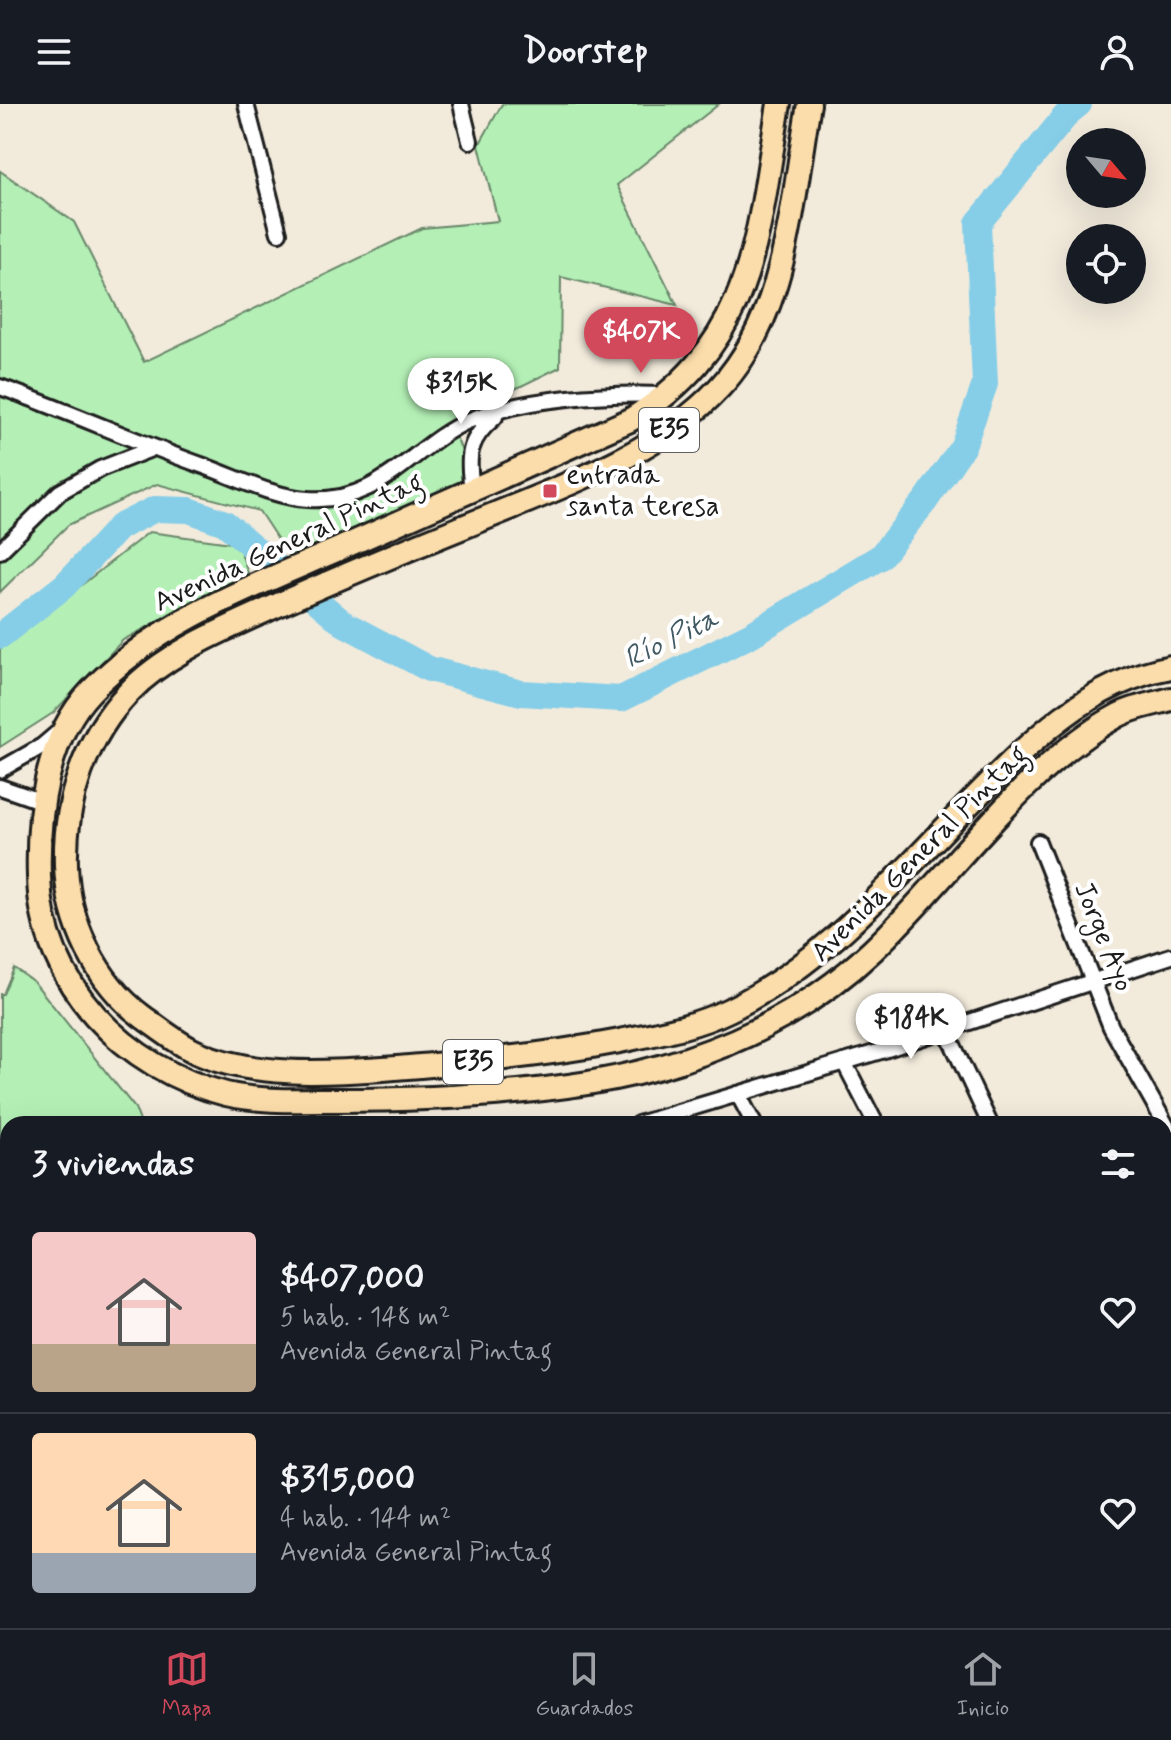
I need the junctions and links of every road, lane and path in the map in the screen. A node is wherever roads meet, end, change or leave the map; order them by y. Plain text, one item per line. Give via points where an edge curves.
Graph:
1 (246, 104) edge
2 (461, 104) edge
3 (779, 104) edge
4 (809, 104) edge
5 (470, 141) dead end
6 (279, 233) dead end
7 (0, 387) edge
8 (669, 395) junction
9 (500, 413) junction
10 (444, 437) junction
11 (151, 449) junction
12 (468, 453) junction
13 (472, 491) junction
14 (0, 551) edge
15 (1171, 667) edge
16 (1171, 699) edge
17 (68, 724) junction
18 (0, 770) edge
19 (0, 787) edge
20 (43, 802) junction
21 (1038, 842) dead end
22 (1171, 956) edge
23 (1094, 983) junction
24 (946, 1030) junction
25 (844, 1062) junction
26 (738, 1094) junction
27 (677, 1116) edge
28 (750, 1116) edge
29 (872, 1116) edge
30 (986, 1116) edge
31 (1161, 1116) edge

1 - 6 street
2 - 5 street
3 - 8 highway, Avenida General Pintag / E35 via 747,275 730,320 711,351
4 - 15 highway, Avenida General Pintag / E35 via 772,293 753,338 721,386 682,423 607,465 230,627 153,670 108,716 75,782 65,851 66,881 83,941 113,989 131,1008 197,1053 239,1064 312,1071 570,1051 686,1028 729,1010 809,960 1070,709 1113,684
7 - 11 street
8 - 9 street via 611,393
8 - 13 highway, Avenida General Pintag / E35 via 630,420
9 - 10 street via 468,421
9 - 12 street via 484,426
10 - 11 street via 385,481 347,495 308,499 266,490
10 - 12 street
11 - 14 street via 60,492
12 - 13 street
13 - 17 highway, Avenida General Pintag / E35 via 225,599 125,660 83,699
16 - 20 highway, Avenida General Pintag / E35 via 1122,713 1069,749 871,952 785,1017 721,1050 666,1067 487,1094 290,1100 228,1094 177,1076 130,1048 94,1017 68,981 47,935 39,887
17 - 18 street
17 - 20 highway, Avenida General Pintag / E35
19 - 20 street
21 - 23 street, Jorge Ayo
22 - 23 street
23 - 24 street
23 - 31 street, Jorge Ayo via 1111,1027
24 - 25 street
24 - 30 street
25 - 26 street
25 - 29 street
26 - 27 street
26 - 28 street

